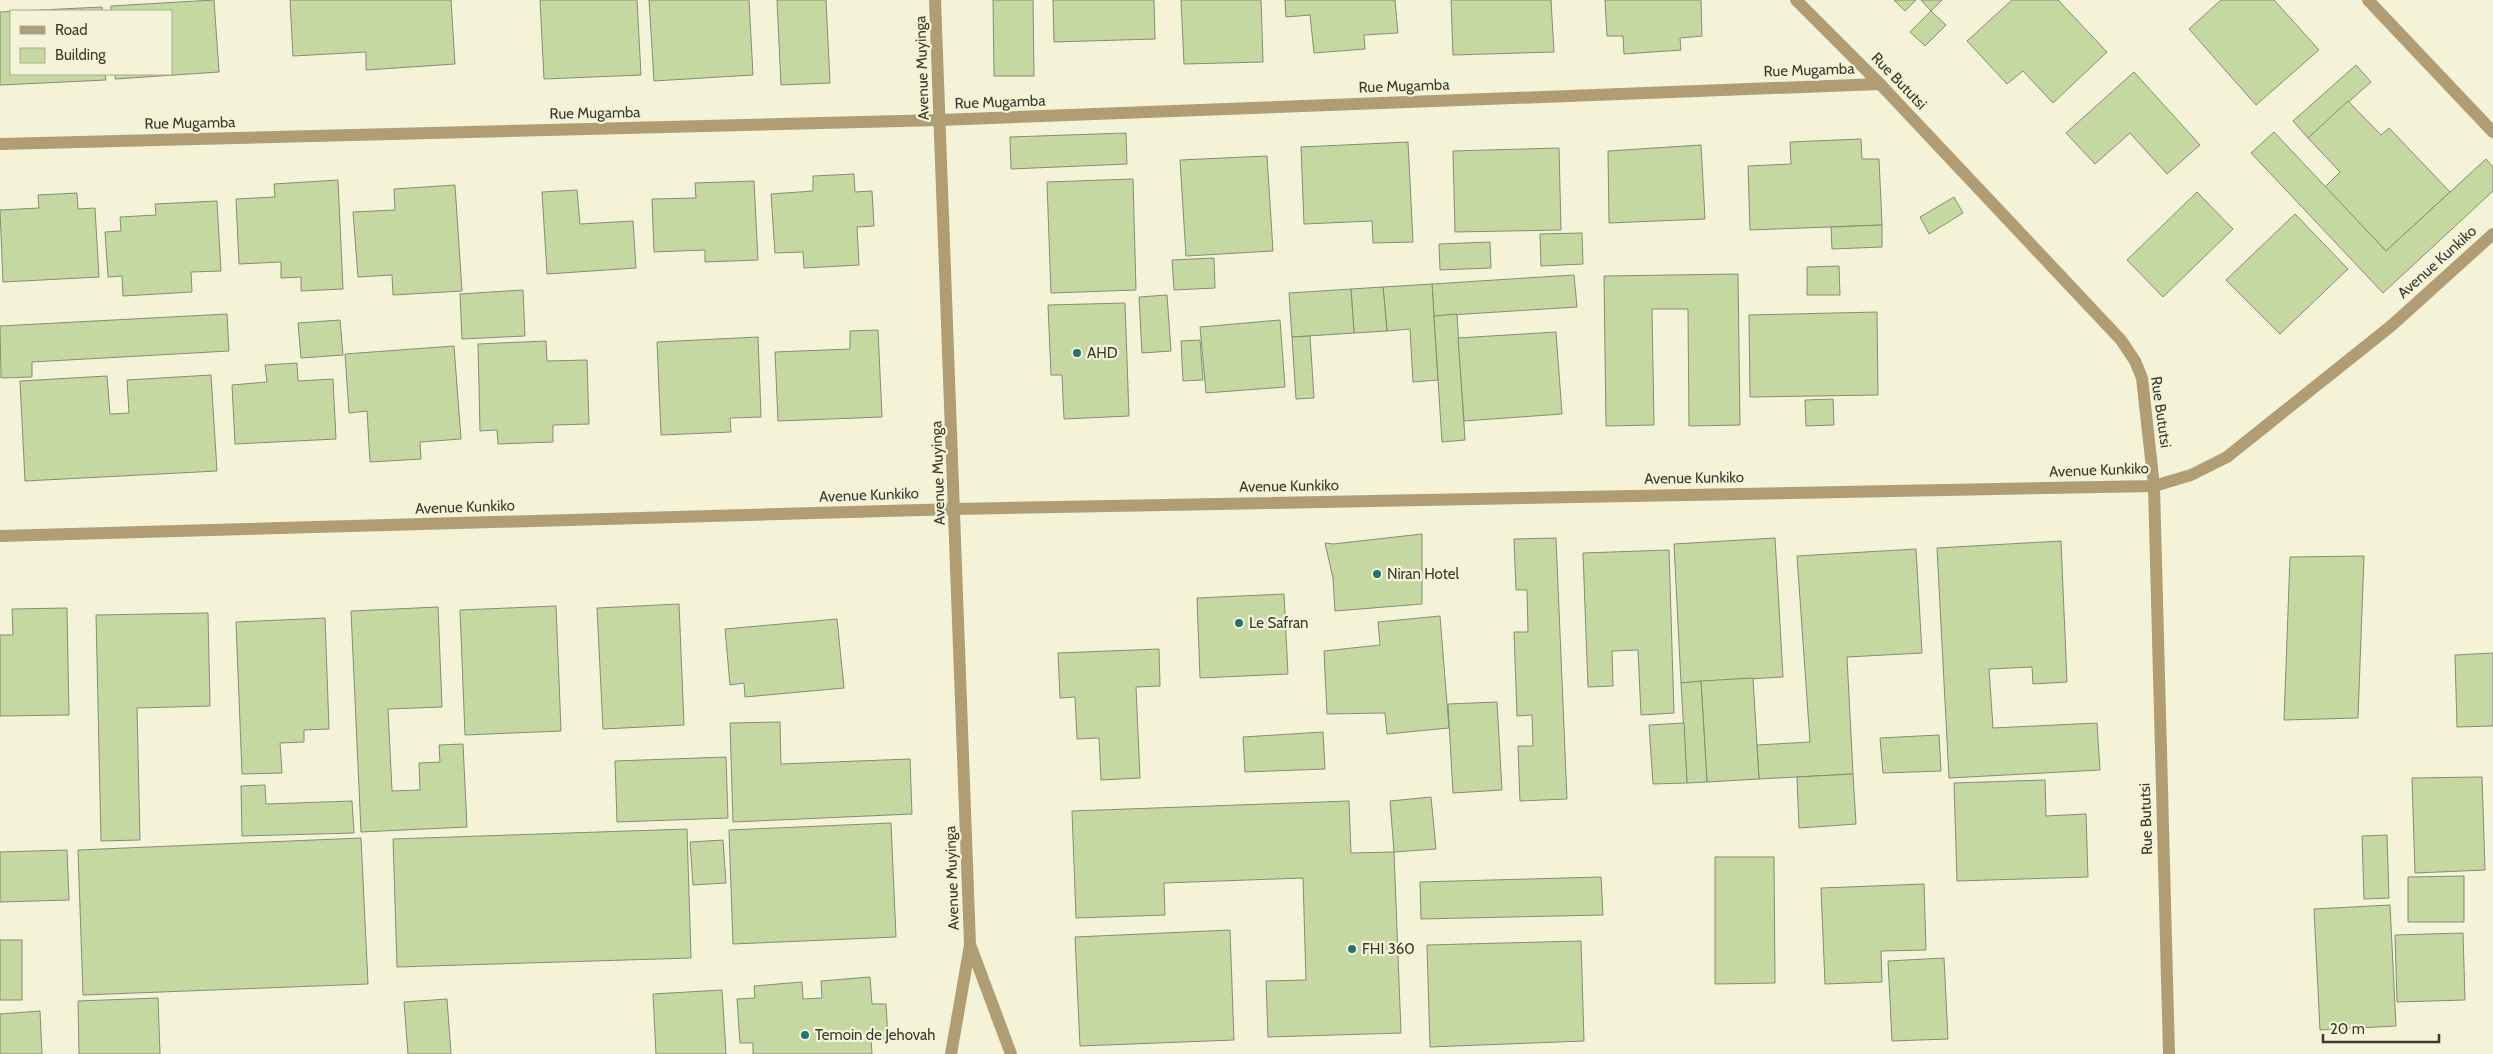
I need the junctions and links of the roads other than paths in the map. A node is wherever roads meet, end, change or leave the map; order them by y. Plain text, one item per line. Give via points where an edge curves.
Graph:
1 (935, 0) edge
2 (1796, 0) edge
3 (2368, 0) edge
4 (1880, 84) junction
5 (940, 120) junction
6 (2493, 132) edge
7 (0, 144) edge
8 (2493, 234) edge
9 (2154, 486) junction
10 (956, 509) junction
11 (0, 536) edge
12 (970, 945) junction
13 (1008, 1048) edge
14 (952, 1053) edge
15 (2169, 1054) edge

1 - 5 street, Avenue Muyinga
2 - 4 street, Rue Bututsi
3 - 6 street
4 - 5 street, Rue Mugamba
4 - 9 street, Rue Bututsi via 2121,340 2142,378
5 - 7 street, Rue Mugamba
5 - 10 street, Avenue Muyinga
8 - 9 street, Avenue Kunkiko via 2391,326 2227,457 2191,475
9 - 10 street, Avenue Kunkiko
9 - 15 street, Rue Bututsi
10 - 11 street, Avenue Kunkiko
10 - 12 street, Avenue Muyinga
12 - 13 street, Avenue Muyinga
12 - 14 street, Avenue Muyinga

